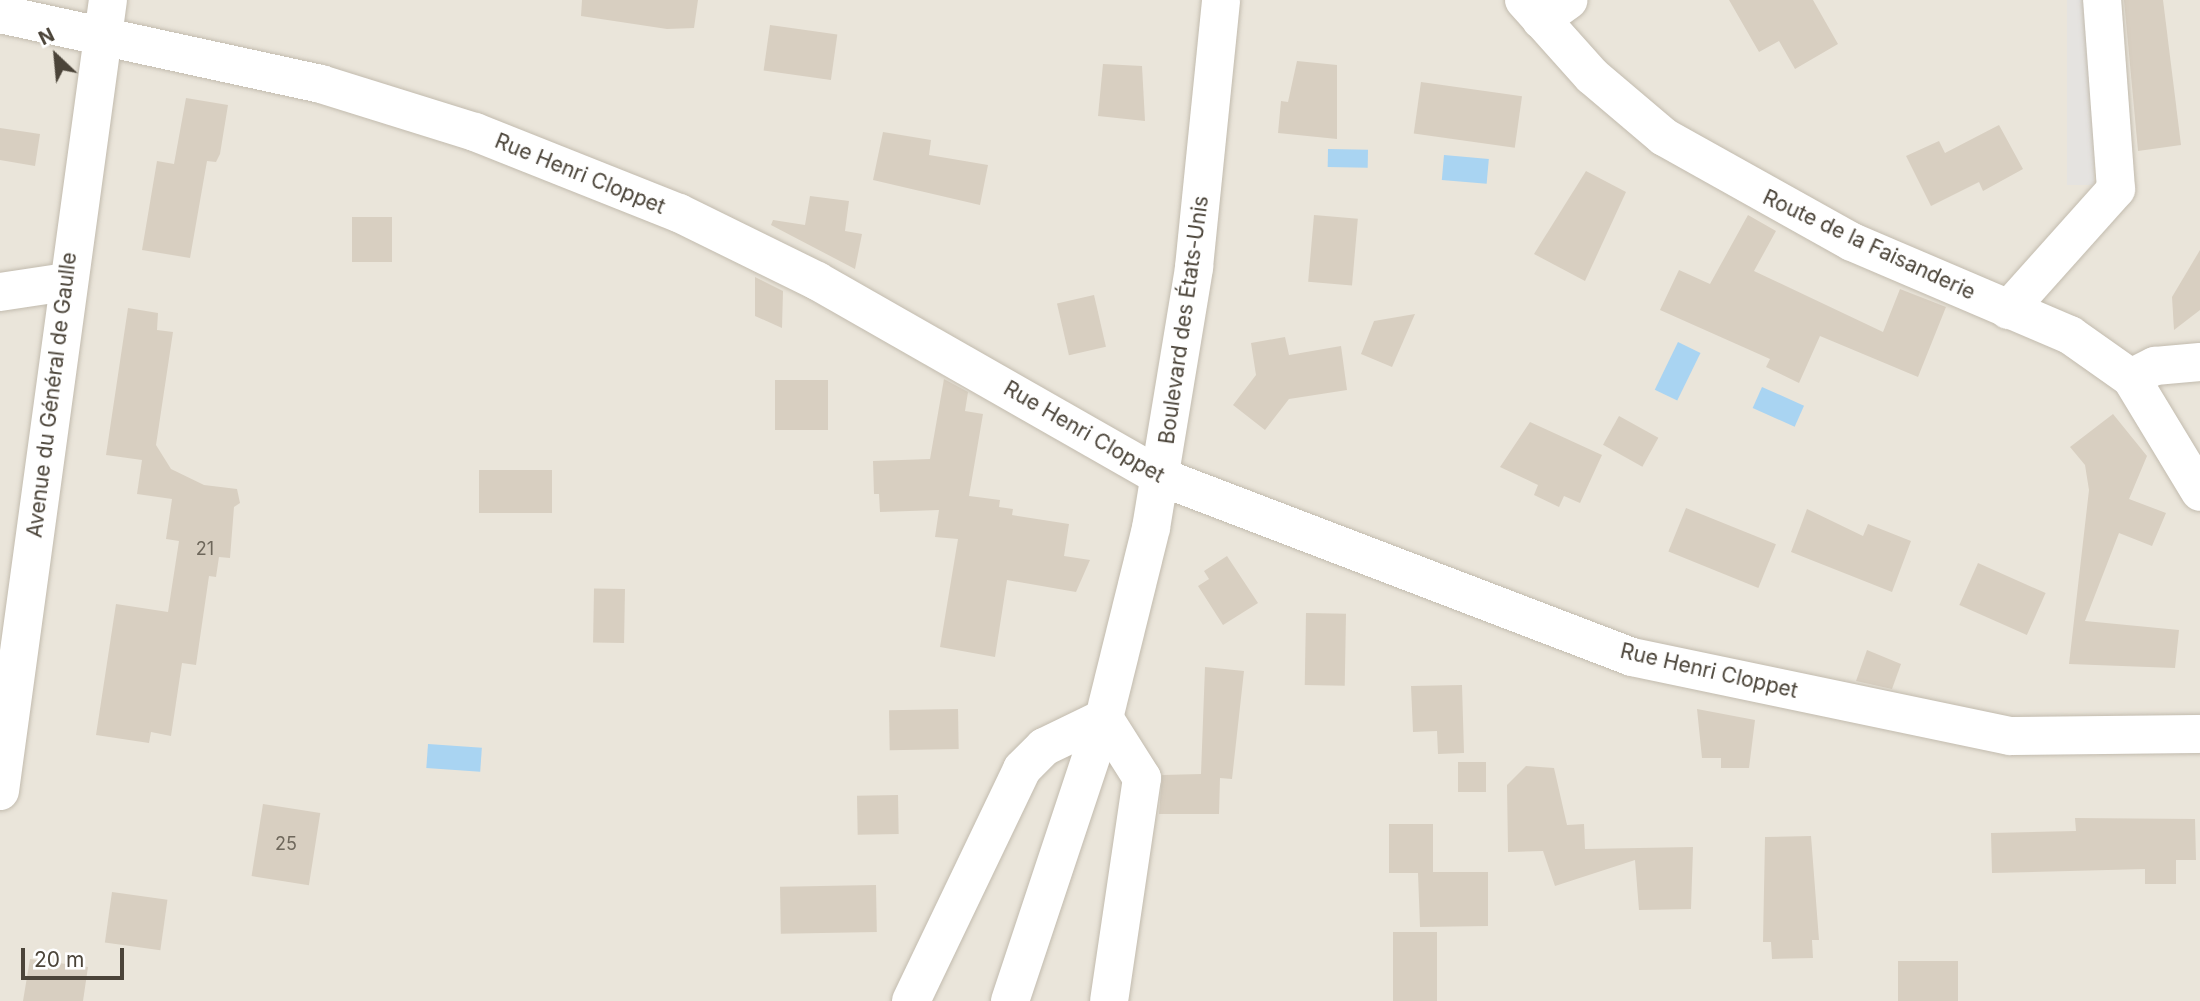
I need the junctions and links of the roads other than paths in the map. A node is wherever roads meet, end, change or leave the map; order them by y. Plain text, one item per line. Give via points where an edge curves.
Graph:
1 (1222, 0) edge
2 (2102, 0) edge
3 (1545, 7) edge
4 (0, 13) edge
5 (106, 16) edge
6 (66, 282) junction
7 (0, 292) edge
8 (2008, 310) junction
9 (2200, 362) edge
10 (2131, 378) junction
11 (1161, 477) junction
12 (2200, 492) edge
13 (1104, 718) junction
14 (2200, 734) edge
15 (0, 791) edge
16 (911, 1001) edge
17 (1010, 1001) edge
18 (1109, 1001) edge

1 - 11 street, Boulevard des États-Unis via 1194,267
2 - 8 street via 2116,189
3 - 8 street, Route de la Faisanderie via 1592,76 1664,137 1852,242
4 - 5 street, Rue Henri Cloppet
5 - 6 street, Avenue du Général de Gaulle
5 - 11 street, Rue Henri Cloppet via 462,128 679,213 817,281
6 - 7 street
6 - 15 street, Avenue du Général de Gaulle
8 - 10 street, Route de la Faisanderie via 2070,335
9 - 10 street via 2155,366
10 - 12 street, Route de la Faisanderie
11 - 13 street, Boulevard des États-Unis
11 - 14 street, Rue Henri Cloppet via 1632,657 2010,736
13 - 16 street via 1044,747 1022,769
13 - 17 street, Boulevard des États-Unis
13 - 18 street via 1142,778

